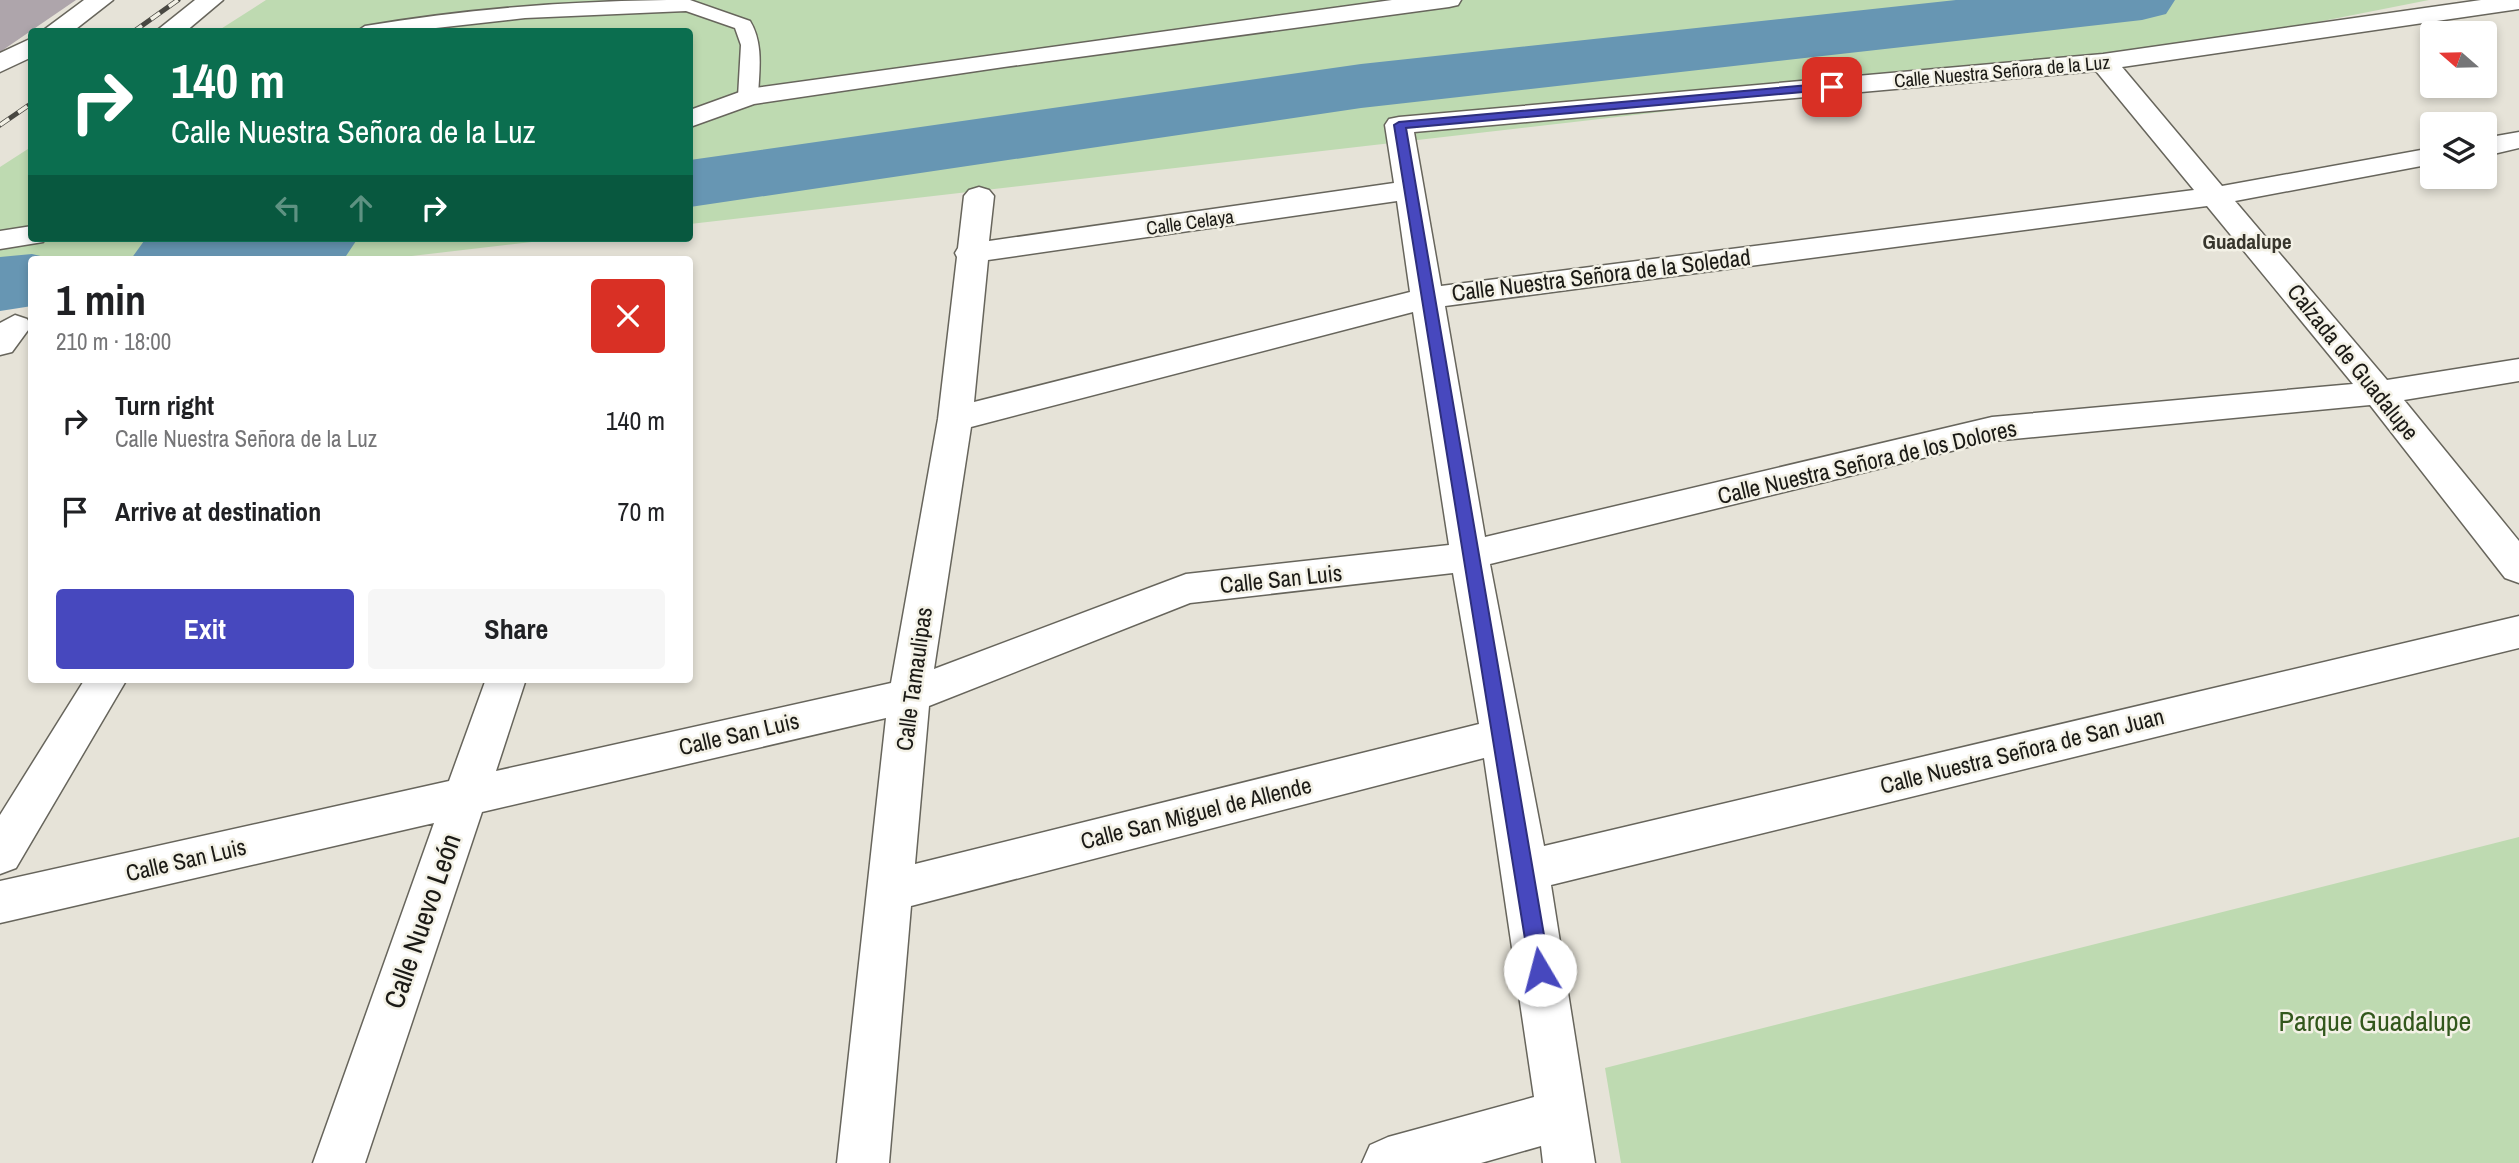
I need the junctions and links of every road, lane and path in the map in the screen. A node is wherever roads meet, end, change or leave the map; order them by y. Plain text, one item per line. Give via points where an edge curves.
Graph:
1 (101, 0) edge
2 (211, 0) edge
3 (1449, 0) edge
4 (2519, 2) edge
5 (60, 28) edge
6 (173, 28) edge
7 (389, 28) edge
8 (28, 48) edge
9 (2103, 62) junction
10 (0, 64) edge
11 (748, 97) junction
12 (693, 118) edge
13 (2519, 140) edge
14 (2497, 144) edge
15 (2420, 158) edge
16 (1410, 190) junction
17 (979, 196) dead end
18 (2217, 196) junction
19 (28, 236) edge
20 (0, 240) edge
21 (971, 253) junction
22 (1427, 298) junction
23 (2519, 370) edge
24 (2379, 393) junction
25 (955, 419) junction
26 (1469, 554) junction
27 (2519, 568) edge
28 (2519, 632) edge
29 (105, 683) edge
30 (505, 683) edge
31 (909, 696) junction
32 (1502, 736) junction
33 (465, 797) junction
34 (0, 854) edge
35 (1526, 871) junction
36 (889, 891) junction
37 (0, 902) edge
38 (1565, 1139) edge
39 (339, 1163) edge
40 (863, 1163) edge
41 (1388, 1163) edge

1 - 5 street
2 - 6 street
3 - 11 street
4 - 9 street, Calle Nuestra Señora de la Luz
7 - 11 lane via 525,12 688,5 743,25 750,45
8 - 10 street
9 - 16 street, Calle Nuestra Señora de la Luz via 1399,125
9 - 18 street, Calzada de Guadalupe
11 - 12 street
13 - 14 street
15 - 18 street, Calle Nuestra Señora de la Soledad
16 - 21 street, Calle Celaya
16 - 22 street
17 - 21 street, Calle Tamaulipas
18 - 22 street, Calle Nuestra Señora de la Soledad
18 - 24 street, Calzada de Guadalupe
19 - 20 street
21 - 25 street, Calle Tamaulipas
22 - 25 street, Calle Nuestra Señora de la Soledad
22 - 26 street
23 - 24 street, Calle Nuestra Señora de los Dolores
24 - 26 street, Calle Nuestra Señora de los Dolores via 1992,429
24 - 27 street, Calzada de Guadalupe
25 - 31 street, Calle Tamaulipas
26 - 31 street, Calle San Luis via 1439,562 1186,589
26 - 32 street
28 - 35 street, Calle Nuestra Señora de San Juan
29 - 34 street
30 - 33 street, Calle Nuevo León
31 - 33 street, Calle San Luis
31 - 36 street, Calle Tamaulipas
32 - 35 street
32 - 36 street, Calle San Miguel de Allende
33 - 37 street, Calle San Luis
33 - 39 street, Calle Nuevo León
35 - 38 street
36 - 40 street, Calle Tamaulipas
38 - 41 street

